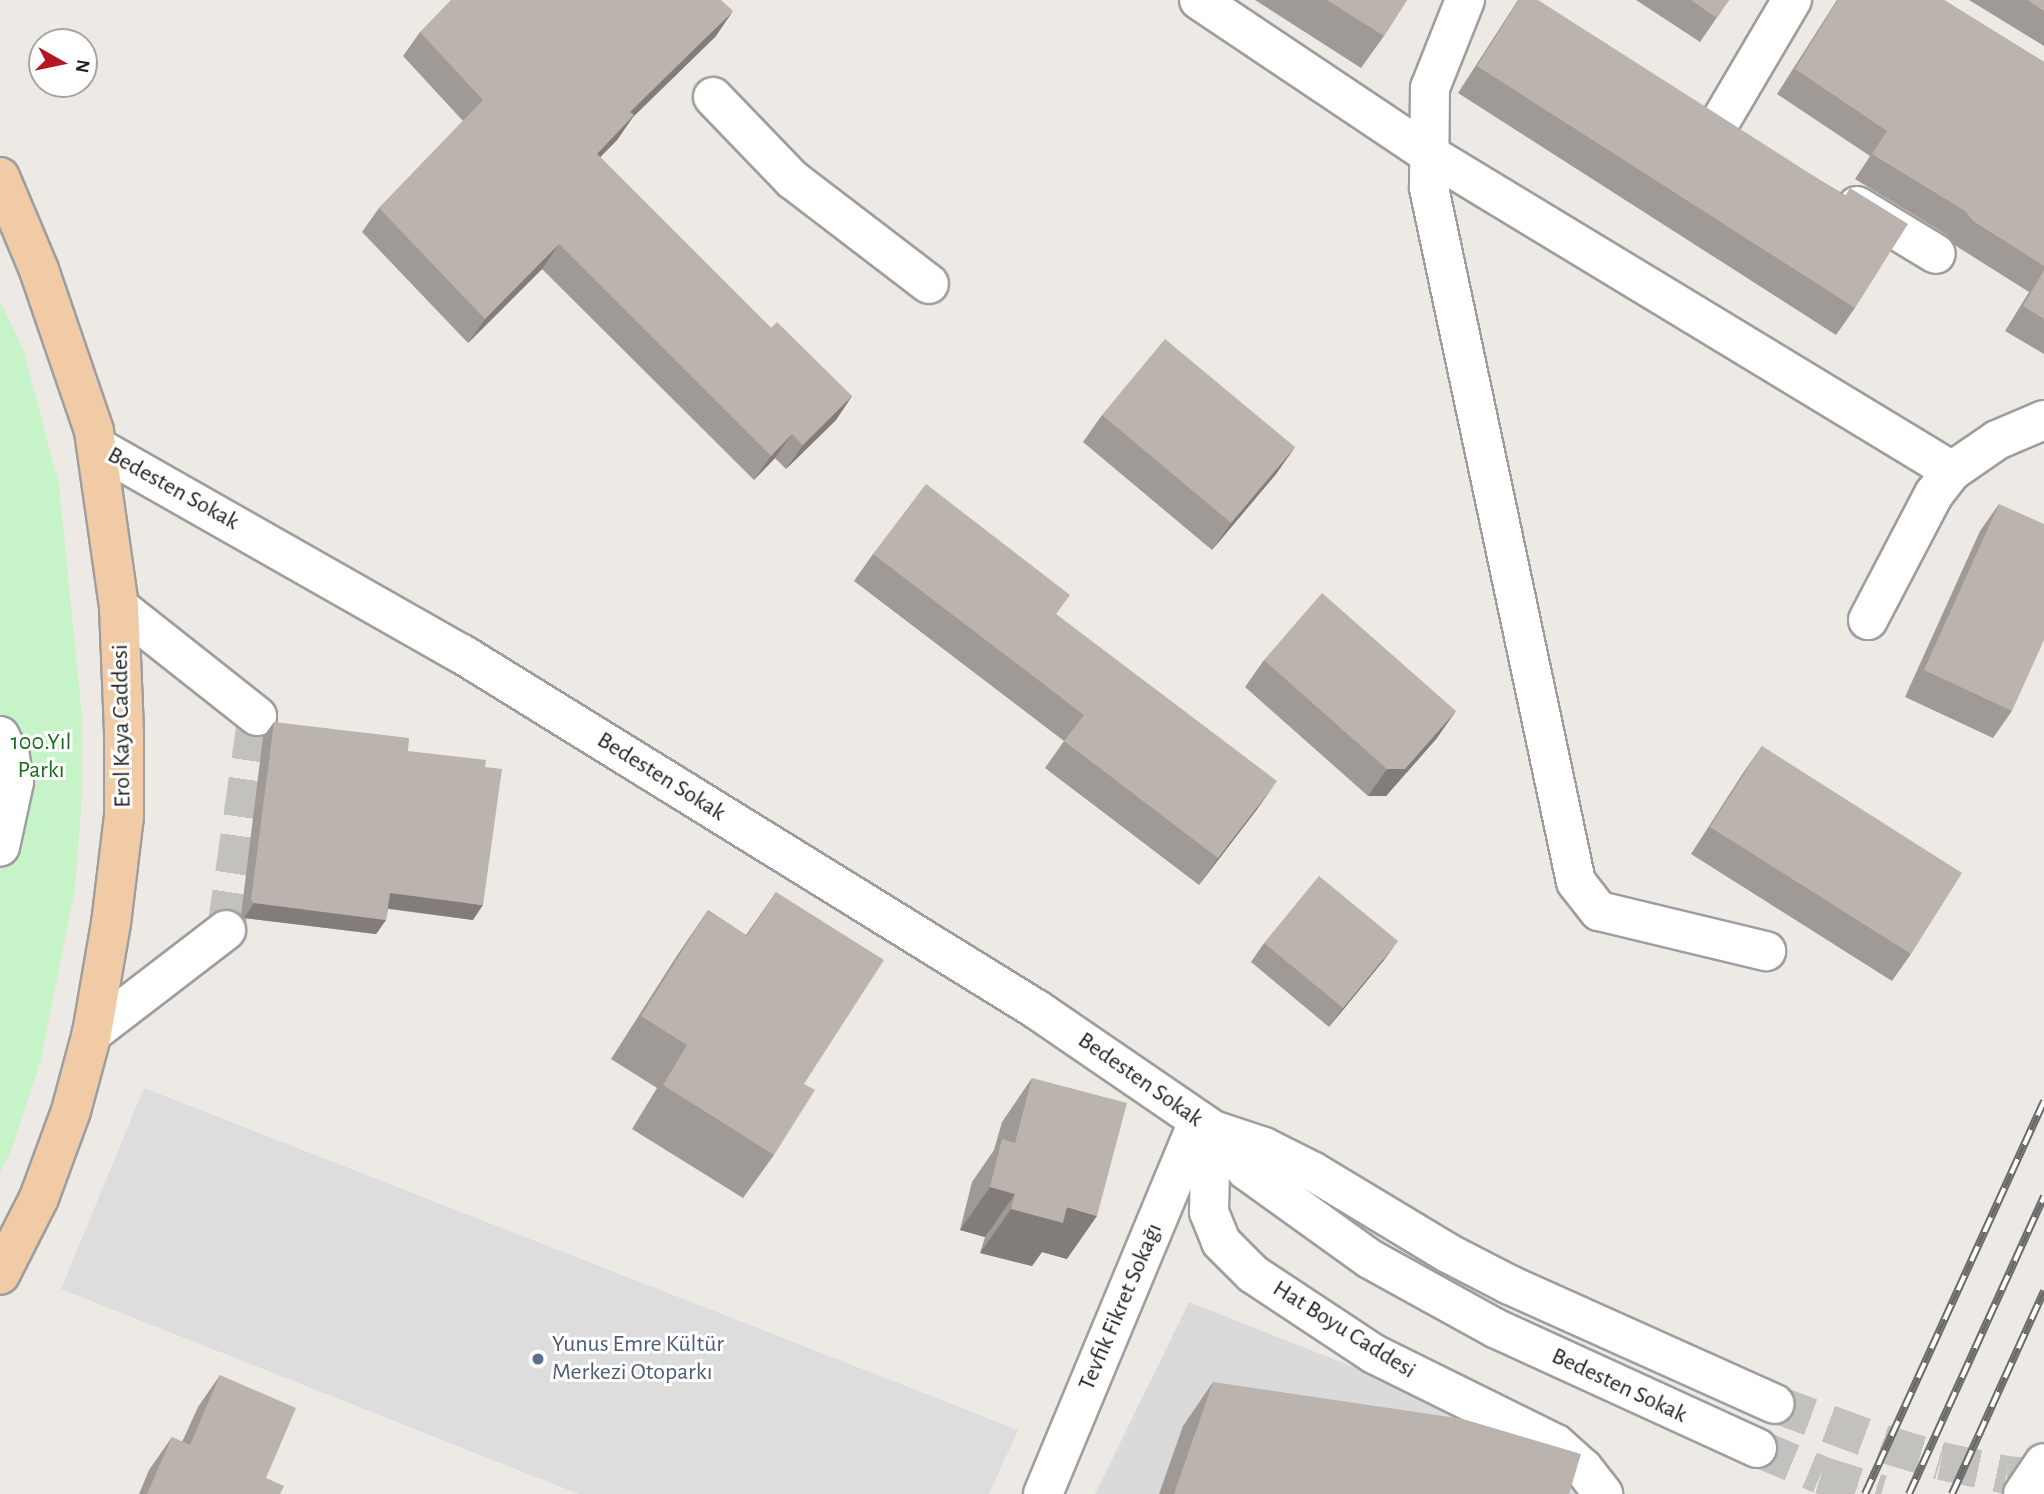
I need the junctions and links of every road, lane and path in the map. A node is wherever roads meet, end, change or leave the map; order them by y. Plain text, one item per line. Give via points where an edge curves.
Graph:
1 (1199, 0) edge
2 (1465, 0) edge
3 (1792, 0) edge
4 (713, 97) dead end
5 (1686, 101) edge
6 (1720, 122) junction
7 (1754, 143) edge
8 (1429, 154) junction
9 (0, 177) edge
10 (1823, 184) edge
11 (1936, 254) dead end
12 (929, 284) dead end
13 (2044, 420) edge
14 (97, 447) junction
15 (1952, 471) junction
16 (119, 607) junction
17 (1868, 620) dead end
18 (257, 716) dead end
19 (0, 736) edge
20 (0, 847) edge
21 (226, 930) tunnel mouth
22 (1766, 951) dead end
23 (92, 1032) junction
24 (1205, 1125) junction
25 (0, 1275) edge
26 (1775, 1404) tunnel mouth
27 (1757, 1448) tunnel mouth
28 (2044, 1463) edge
29 (1043, 1494) edge
30 (1603, 1494) edge
31 (2023, 1494) edge

1 - 8 street
2 - 8 street via 1430,88
3 - 6 street
4 - 12 street via 793,180
5 - 6 street
6 - 7 street
8 - 15 street
8 - 22 street via 1429,187 1576,881 1599,911
9 - 14 main road, Erol Kaya Caddesi via 63,335
10 - 11 street
13 - 15 street via 1997,440
14 - 16 main road, Erol Kaya Caddesi
14 - 24 street, Bedesten Sokak via 462,654 1036,1009
15 - 17 street via 1934,494
16 - 18 street
16 - 23 main road, Erol Kaya Caddesi via 124,816
19 - 20 street via 14,782
21 - 23 street
23 - 25 main road, Erol Kaya Caddesi via 71,1111 39,1198
24 - 26 street, Bedesten Sokak via 1312,1171 1510,1285
24 - 27 street, Bedesten Sokak via 1264,1184 1370,1259 1432,1296
24 - 29 street, Tevfik Fikret Sokağı
24 - 30 street, Hat Boyu Caddesi via 1209,1212 1221,1242 1254,1274 1374,1354 1556,1444
28 - 31 street

